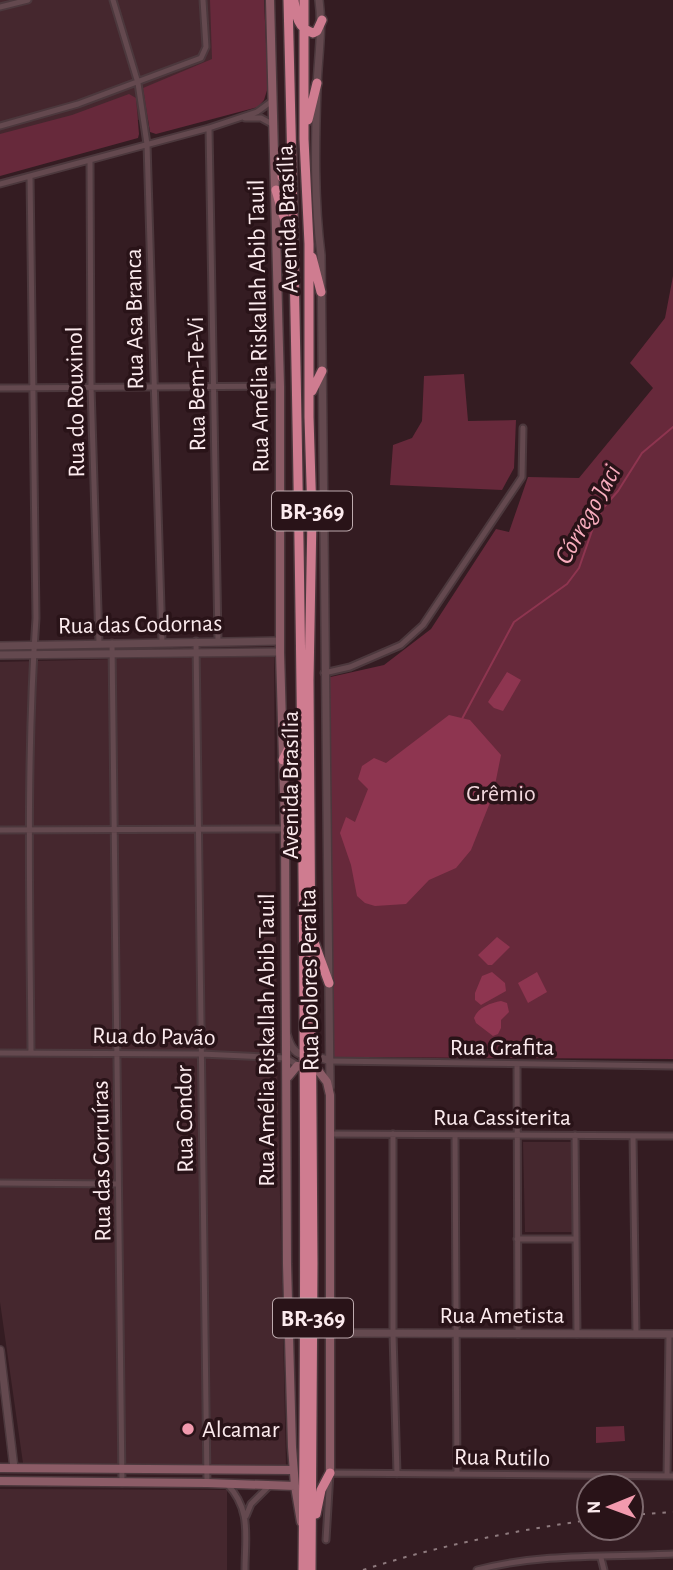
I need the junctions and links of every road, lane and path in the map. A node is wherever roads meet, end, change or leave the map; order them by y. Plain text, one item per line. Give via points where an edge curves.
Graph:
1 (28, 0) edge
2 (113, 0) edge
3 (203, 0) edge
4 (270, 0) edge
5 (288, 0) edge
6 (294, 0) edge
7 (304, 0) edge
8 (320, 0) edge
9 (0, 8) edge
10 (322, 20) junction
11 (306, 31) junction
12 (138, 83) junction
13 (317, 83) junction
14 (272, 101) junction
15 (242, 118) junction
16 (272, 124) junction
17 (0, 126) edge
18 (209, 128) junction
19 (304, 139) junction
20 (147, 144) junction
21 (90, 160) junction
22 (30, 176) junction
23 (281, 181) junction
24 (0, 184) edge
25 (307, 224) junction
26 (309, 244) junction
27 (293, 282) junction
28 (321, 292) junction
29 (322, 371) junction
30 (280, 386) junction
31 (91, 387) junction
32 (152, 387) junction
33 (214, 387) junction
34 (0, 388) edge
35 (31, 388) junction
36 (309, 417) junction
37 (523, 428) dead end
38 (196, 641) junction
39 (218, 641) junction
40 (280, 641) junction
41 (162, 642) junction
42 (99, 643) junction
43 (112, 643) junction
44 (86, 644) junction
45 (0, 646) edge
46 (33, 650) junction
47 (280, 652) junction
48 (112, 653) junction
49 (196, 653) junction
50 (87, 654) junction
51 (0, 655) edge
52 (324, 673) junction
53 (301, 691) junction
54 (284, 760) junction
55 (198, 828) junction
56 (114, 829) junction
57 (285, 829) junction
58 (0, 830) edge
59 (30, 830) junction
60 (310, 912) junction
61 (329, 984) junction
62 (285, 1028) junction
63 (329, 1039) junction
64 (0, 1053) edge
65 (31, 1053) junction
66 (201, 1054) junction
67 (117, 1055) junction
68 (311, 1056) junction
69 (286, 1058) junction
70 (330, 1061) junction
71 (517, 1064) junction
72 (305, 1066) junction
73 (673, 1066) edge
74 (287, 1080) junction
75 (330, 1094) junction
76 (330, 1134) junction
77 (393, 1134) junction
78 (454, 1135) junction
79 (517, 1135) junction
80 (575, 1135) junction
81 (633, 1136) junction
82 (673, 1136) edge
83 (0, 1183) edge
84 (118, 1184) junction
85 (517, 1239) junction
86 (576, 1239) junction
87 (331, 1333) junction
88 (393, 1334) junction
89 (456, 1334) junction
90 (517, 1334) junction
91 (577, 1334) junction
92 (636, 1334) junction
93 (671, 1334) edge
94 (0, 1350) edge
95 (0, 1468) edge
96 (14, 1468) junction
97 (122, 1469) junction
98 (293, 1470) junction
99 (206, 1471) junction
100 (330, 1473) junction
101 (397, 1474) junction
102 (457, 1474) junction
103 (670, 1476) edge
104 (0, 1481) edge
105 (122, 1483) junction
106 (207, 1483) junction
107 (226, 1484) junction
108 (270, 1486) junction
109 (295, 1486) junction
110 (245, 1520) junction
111 (308, 1533) junction
112 (326, 1540) dead end
113 (673, 1554) edge
114 (600, 1558) junction
115 (245, 1570) edge
116 (303, 1570) edge
117 (311, 1570) edge
118 (477, 1570) edge
119 (604, 1570) edge

1 - 9 street
2 - 12 street, Rua Asa Branca
3 - 12 street via 203,56
4 - 14 main road, Rua Amélia Riskallah Abib Tauil
5 - 23 highway, Avenida Brasília / BR-369 via 291,113
6 - 11 highway via 297,19
7 - 11 highway, Avenida Brasília / BR-369
8 - 10 street, Rua Dolores Peralta
10 - 11 highway via 317,31
10 - 13 street, Rua Dolores Peralta
11 - 19 highway, Avenida Brasília / BR-369
12 - 17 street
12 - 20 street, Rua Asa Branca
13 - 19 highway
13 - 28 street, Rua Dolores Peralta via 315,181
14 - 15 street
14 - 16 main road, Rua Amélia Riskallah Abib Tauil
15 - 16 street via 261,118
15 - 18 street
16 - 23 main road, Rua Amélia Riskallah Abib Tauil
18 - 20 street
18 - 33 street, Rua Bem-Te-Vi
19 - 25 highway, Avenida Brasília / BR-369
20 - 21 street
20 - 32 street, Rua Asa Branca
21 - 22 street
21 - 31 street, Rua do Rouxinol
22 - 24 street
22 - 35 street
23 - 25 highway via 297,185
23 - 27 highway, Avenida Brasília / BR-369
23 - 27 highway
23 - 30 main road, Rua Amélia Riskallah Abib Tauil
25 - 26 highway, Avenida Brasília / BR-369
26 - 28 highway
26 - 36 highway, Avenida Brasília / BR-369
27 - 53 highway, Avenida Brasília / BR-369
28 - 29 street, Rua Dolores Peralta
29 - 36 highway via 314,385
29 - 52 street, Rua Dolores Peralta
30 - 33 street
30 - 40 main road, Rua Amélia Riskallah Abib Tauil
31 - 32 street
31 - 35 street
31 - 42 street, Rua do Rouxinol
32 - 33 street
32 - 41 street, Rua Asa Branca
33 - 39 street, Rua Bem-Te-Vi
34 - 35 street
35 - 46 street
36 - 60 highway, Avenida Brasília / BR-369
37 - 52 street via 522,477 423,625 401,645
38 - 39 street, Rua das Codornas
38 - 41 street, Rua das Codornas
38 - 49 street, Rua Condor
39 - 40 street, Rua das Codornas
40 - 47 main road, Rua Amélia Riskallah Abib Tauil
41 - 43 street, Rua das Codornas
42 - 43 street, Rua das Codornas
42 - 44 street, Rua das Codornas
43 - 48 street, Rua das Corruíras
44 - 46 street, Rua das Codornas
44 - 50 street
45 - 46 street, Rua das Codornas
46 - 50 street, Rua das Codornas
46 - 51 street, Rua das Codornas
46 - 59 street
47 - 49 street, Rua das Codornas
47 - 54 main road, Rua Amélia Riskallah Abib Tauil
48 - 49 street, Rua das Codornas
48 - 50 street, Rua das Codornas
48 - 56 street, Rua das Corruíras
49 - 55 street, Rua Condor
52 - 61 street, Rua Dolores Peralta
53 - 54 highway via 294,738
53 - 68 highway, Avenida Brasília / BR-369
54 - 57 main road, Rua Amélia Riskallah Abib Tauil
55 - 56 street
55 - 57 street
55 - 66 street, Rua Condor
56 - 59 street
56 - 67 street, Rua das Corruíras
57 - 62 main road, Rua Amélia Riskallah Abib Tauil
58 - 59 street
59 - 65 street
60 - 61 highway via 317,955
60 - 68 highway, Avenida Brasília / BR-369
61 - 63 street, Rua Dolores Peralta
62 - 68 street via 292,1048
62 - 69 main road, Rua Amélia Riskallah Abib Tauil
63 - 68 street via 324,1051
63 - 70 street, Rua Dolores Peralta
64 - 65 street, Rua do Pavão
65 - 67 street, Rua do Pavão
66 - 67 street, Rua do Pavão
66 - 69 street, Rua do Pavão
66 - 99 street, Rua Condor
67 - 84 street, Rua das Corruíras
68 - 70 street
68 - 72 highway, Avenida Brasília / BR-369
69 - 72 street, Rua do Pavão
69 - 74 main road, Rua Amélia Riskallah Abib Tauil
70 - 71 street, Rua Grafita
70 - 75 street, Rua Dolores Peralta
71 - 73 street, Rua Grafita
71 - 79 street
72 - 74 main road via 294,1068
72 - 75 main road via 322,1073
72 - 111 highway, Avenida Brasília / BR-369 via 313,1263
74 - 98 main road, Rua Amélia Riskallah Abib Tauil
75 - 76 main road, Rua Dolores Peralta
76 - 77 street, Rua Cassiterita
76 - 87 main road, Rua Dolores Peralta
77 - 78 street, Rua Cassiterita
77 - 88 street
78 - 79 street, Rua Cassiterita
78 - 89 street
79 - 80 street, Rua Cassiterita
79 - 85 street
80 - 81 street, Rua Cassiterita
80 - 86 street
81 - 82 street, Rua Cassiterita
81 - 92 street
83 - 84 street
84 - 97 street, Rua das Corruíras
85 - 86 street
85 - 90 street
86 - 91 street
87 - 88 street, Rua Ametista
87 - 100 main road, Rua Dolores Peralta
88 - 89 street, Rua Ametista
88 - 101 street
89 - 90 street, Rua Ametista
89 - 102 street
90 - 91 street, Rua Ametista
91 - 92 street, Rua Ametista
92 - 93 street, Rua Ametista
93 - 103 street
94 - 96 street
95 - 96 main road
96 - 97 main road
97 - 99 main road
97 - 105 street, Rua das Corruíras
98 - 99 main road
98 - 109 main road, Rua Amélia Riskallah Abib Tauil
99 - 106 street, Rua Condor
100 - 101 street, Rua Rutilo
100 - 111 highway
100 - 112 street, Rua Dolores Peralta
101 - 102 street, Rua Rutilo
102 - 103 street, Rua Rutilo
104 - 105 main road
105 - 106 main road
106 - 107 main road
107 - 108 main road
107 - 110 street via 242,1503
108 - 109 main road
108 - 110 street via 251,1504
109 - 111 main road, Rua Amélia Riskallah Abib Tauil
110 - 115 street
111 - 116 highway, Avenida Brasília / BR-369
111 - 117 highway, Avenida Brasília / BR-369
113 - 114 street
114 - 118 street via 538,1559
114 - 119 street

